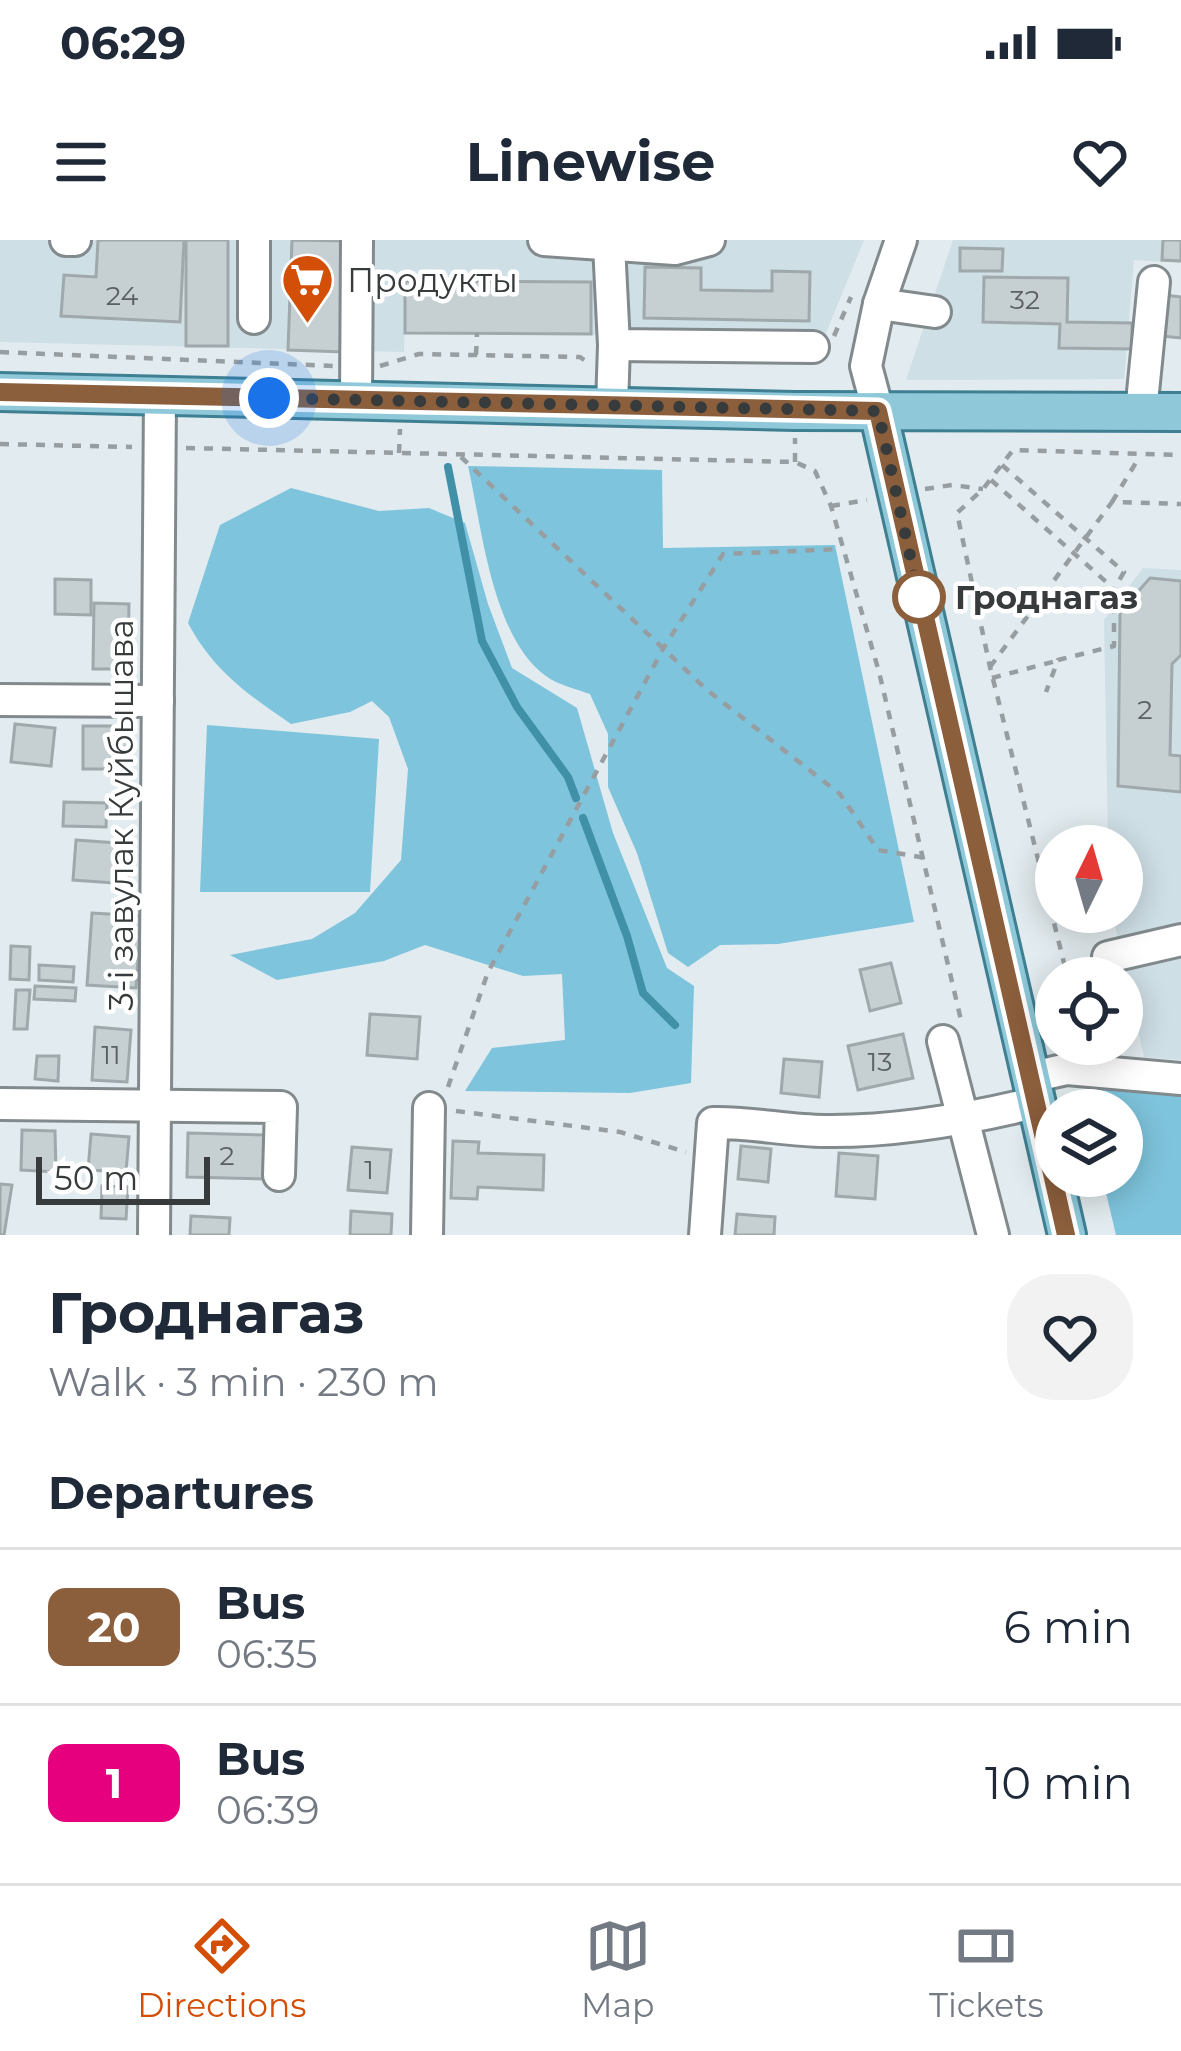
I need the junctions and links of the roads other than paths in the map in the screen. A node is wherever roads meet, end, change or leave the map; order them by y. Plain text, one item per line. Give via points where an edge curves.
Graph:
1 (66, 240) edge
2 (75, 240) edge
3 (254, 240) edge
4 (357, 240) edge
5 (544, 240) edge
6 (709, 240) edge
7 (901, 240) edge
8 (608, 245) junction
9 (1154, 282) dead end
10 (879, 304) junction
11 (935, 312) dead end
12 (254, 318) dead end
13 (813, 347) dead end
14 (613, 357) junction
15 (355, 384) junction
16 (0, 392) edge
17 (160, 395) junction
18 (612, 406) junction
19 (878, 411) junction
20 (1161, 412) edge
21 (0, 700) edge
22 (158, 701) junction
23 (1181, 940) edge
24 (1108, 957) dead end
25 (954, 1039) road end
26 (1181, 1079) edge
27 (1035, 1089) junction
28 (0, 1104) edge
29 (154, 1106) junction
30 (434, 1109) road end
31 (966, 1120) junction
32 (279, 1175) dead end
33 (1058, 1197) edge
34 (154, 1235) edge
35 (427, 1235) edge
36 (705, 1235) edge
37 (993, 1235) edge
38 (1066, 1235) edge

1 - 2 street
3 - 12 street
4 - 15 street
5 - 8 street
6 - 8 street via 675,249
7 - 10 street
8 - 14 street
9 - 20 street
10 - 11 street
10 - 19 street via 866,366
13 - 14 street
14 - 18 street
15 - 17 main road
15 - 18 main road
16 - 17 main road
17 - 22 street, 3-і завулак Куйбышава
18 - 19 main road
19 - 20 main road
19 - 27 main road
21 - 22 street
22 - 29 street, 3-і завулак Куйбышава
23 - 24 street
25 - 31 street
26 - 27 street via 1067,1069
27 - 31 street
28 - 29 street
29 - 32 street via 280,1107
29 - 34 street, 3-і завулак Куйбышава
30 - 35 street
31 - 36 street via 824,1131 713,1124
31 - 37 street
33 - 38 main road

